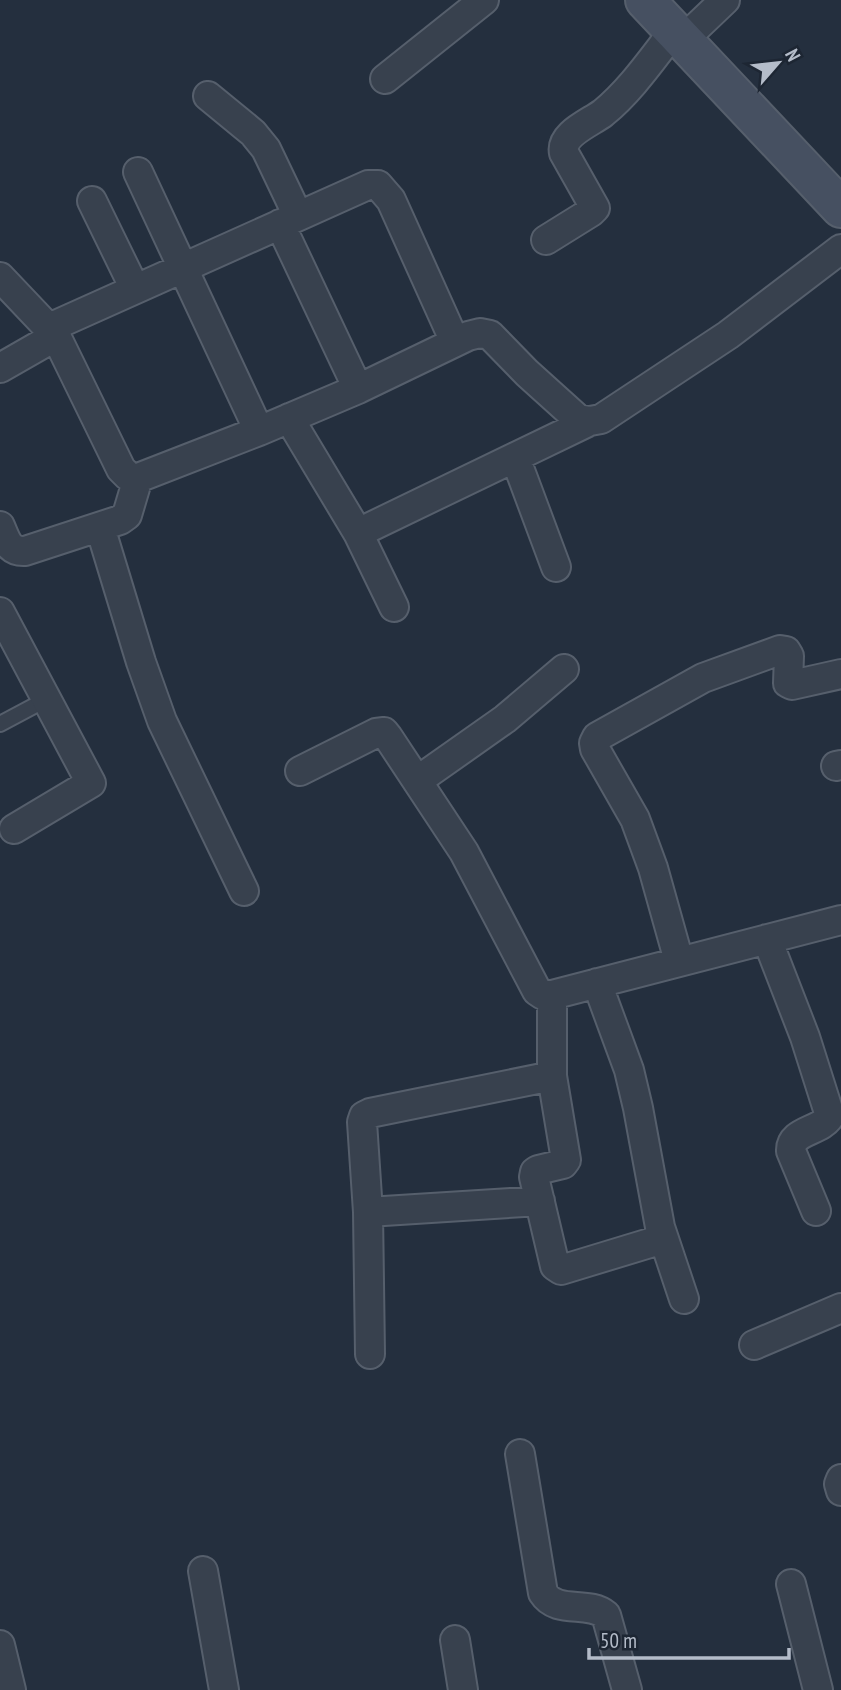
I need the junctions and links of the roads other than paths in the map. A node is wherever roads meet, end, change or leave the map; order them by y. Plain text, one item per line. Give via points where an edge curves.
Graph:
1 (484, 0) edge
2 (645, 0) edge
3 (725, 0) edge
4 (678, 35) junction
5 (385, 79) dead end
6 (208, 96) dead end
7 (138, 172) dead end
8 (92, 201) dead end
9 (841, 208) edge
10 (289, 220) junction
11 (546, 240) dead end
12 (841, 249) edge
13 (184, 268) junction
14 (0, 277) edge
15 (135, 289) junction
16 (53, 332) junction
17 (454, 342) junction
18 (0, 368) edge
19 (358, 388) junction
20 (289, 418) junction
21 (590, 421) junction
22 (259, 431) junction
23 (515, 457) junction
24 (138, 478) junction
25 (0, 526) edge
26 (100, 527) junction
27 (358, 533) junction
28 (8, 557) edge
29 (556, 567) dead end
30 (394, 607) dead end
31 (0, 612) edge
32 (564, 669) dead end
33 (841, 674) edge
34 (47, 699) junction
35 (0, 724) edge
36 (300, 771) dead end
37 (417, 781) junction
38 (14, 829) dead end
39 (244, 891) dead end
40 (841, 920) edge
41 (767, 939) junction
42 (678, 961) junction
43 (597, 983) junction
44 (552, 995) junction
45 (552, 1076) junction
46 (540, 1201) junction
47 (816, 1211) dead end
48 (368, 1213) junction
49 (663, 1239) junction
50 (684, 1299) dead end
51 (841, 1308) edge
52 (754, 1345) dead end
53 (370, 1354) dead end
54 (520, 1454) dead end
55 (841, 1479) edge
56 (841, 1491) edge
57 (203, 1571) dead end
58 (791, 1584) dead end
59 (455, 1640) dead end
60 (0, 1645) edge
61 (11, 1690) edge
62 (225, 1690) edge
63 (463, 1690) edge
64 (627, 1690) edge
65 (818, 1690) edge

1 - 5 street
2 - 4 main road
3 - 4 street
4 - 9 main road
4 - 11 street via 603,113 566,139 564,153 594,208
6 - 10 street via 254,133 266,149
7 - 13 street
8 - 15 street
10 - 13 street
10 - 17 street via 368,184 378,185 391,200
10 - 19 street
12 - 21 street via 728,335 601,419
13 - 15 street
13 - 22 street
14 - 16 street
15 - 16 street
16 - 18 street
16 - 24 street via 121,469
17 - 19 street
17 - 21 street via 480,333 490,335 579,418
19 - 20 street
20 - 22 street
20 - 27 street
21 - 23 street
22 - 24 street
23 - 27 street
23 - 29 street
24 - 26 street via 127,515
25 - 28 street via 10,548
26 - 28 street
26 - 39 street via 162,721
27 - 30 street
31 - 34 street
32 - 37 street via 505,719
33 - 42 street via 792,685 788,683 789,656 780,650 703,678 597,737 595,749 635,819 653,868
34 - 35 lane
34 - 38 street via 91,783
36 - 37 street via 384,733
37 - 44 street via 464,852 537,991
40 - 41 street
41 - 42 street
41 - 47 street via 830,1116 791,1144
42 - 43 street
43 - 44 street
43 - 49 street via 629,1069
44 - 45 street
45 - 46 street via 566,1160 535,1172
45 - 48 street via 364,1116
46 - 48 street
46 - 49 street via 558,1269
48 - 53 street
49 - 50 street
51 - 52 street
54 - 64 street via 543,1594 559,1606 599,1610 606,1615
55 - 56 street
57 - 62 street
58 - 65 street
59 - 63 street
60 - 61 street

